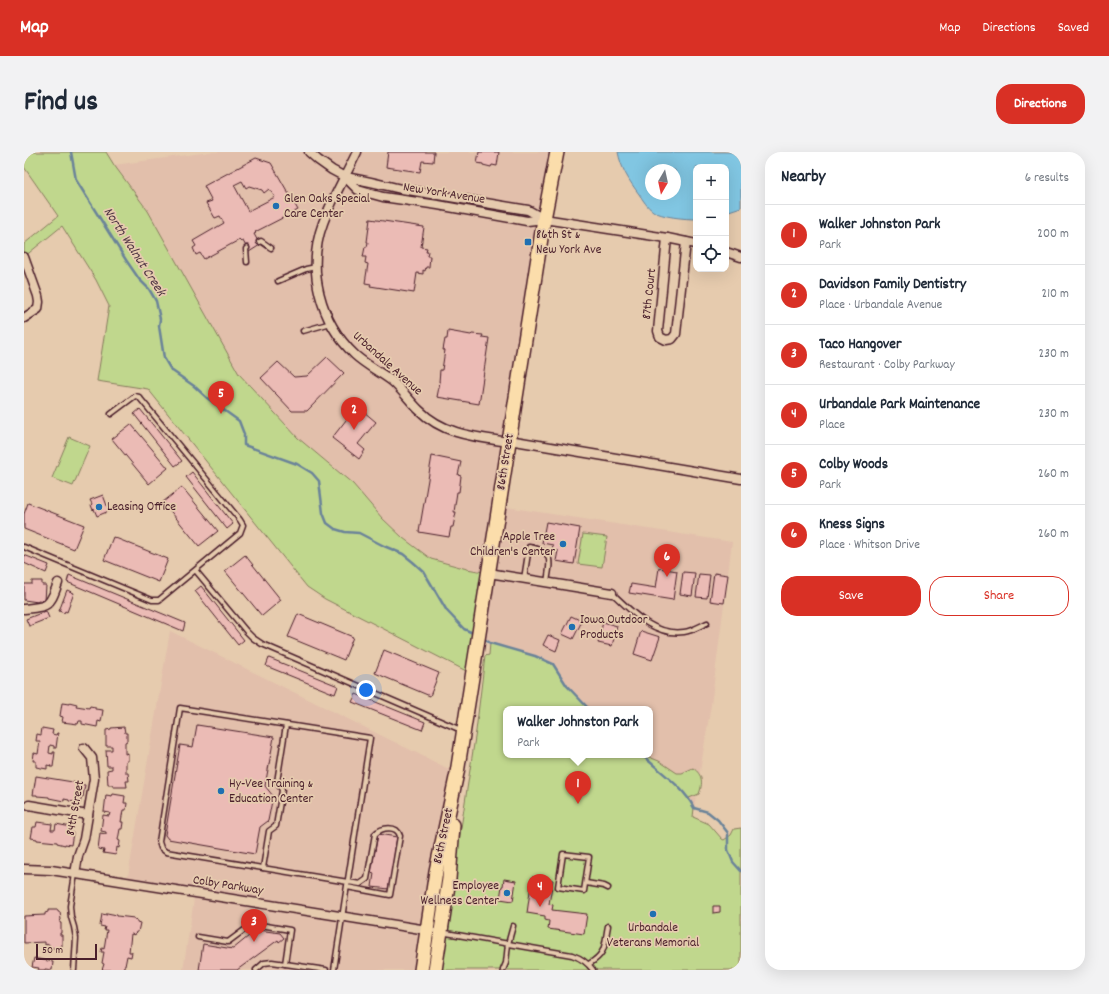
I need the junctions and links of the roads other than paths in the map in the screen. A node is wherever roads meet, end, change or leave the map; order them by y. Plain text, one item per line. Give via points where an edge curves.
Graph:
1 (309, 152) edge
2 (357, 152) edge
3 (557, 152) edge
4 (345, 177) junction
5 (544, 218) junction
6 (667, 238) junction
7 (259, 242) dead end
8 (686, 242) junction
9 (693, 243) edge
10 (247, 248) dead end
11 (271, 248) dead end
12 (729, 253) edge
13 (24, 257) edge
14 (741, 257) edge
15 (247, 262) dead end
16 (316, 267) junction
17 (278, 282) dead end
18 (24, 318) edge
19 (331, 323) junction
20 (303, 331) dead end
21 (111, 414) dead end
22 (509, 441) junction
23 (741, 478) edge
24 (24, 547) edge
25 (196, 571) junction
26 (489, 573) junction
27 (524, 579) junction
28 (58, 582) dead end
29 (547, 582) junction
30 (612, 593) joint
31 (24, 609) edge
32 (707, 623) dead end
33 (286, 725) junction
34 (463, 731) junction
35 (84, 748) dead end
36 (457, 773) junction
37 (29, 805) dead end
38 (88, 815) junction
39 (263, 868) junction
40 (24, 869) edge
41 (75, 874) junction
42 (348, 882) junction
43 (586, 883) junction
44 (347, 887) junction
45 (608, 888) dead end
46 (342, 916) junction
47 (513, 926) dead end
48 (608, 926) dead end
49 (427, 930) junction
50 (441, 932) junction
51 (198, 937) dead end
52 (508, 944) junction
53 (285, 964) junction
54 (589, 964) junction
55 (74, 970) edge
56 (256, 970) edge
57 (326, 970) edge
58 (334, 970) edge
59 (421, 970) edge
60 (436, 970) edge
61 (503, 970) edge
62 (593, 970) edge

1 - 4 street, New York Avenue via 327,167
2 - 4 street, Urbandale Avenue
3 - 5 main road, 86th Street
4 - 5 street, New York Avenue via 528,210
4 - 16 street, Urbandale Avenue via 323,224 316,254
5 - 6 street, New York Avenue
5 - 22 main road, 86th Street
6 - 8 street, New York Avenue
6 - 8 street, 87th Court via 658,330 660,337 666,340 672,339 676,334
7 - 11 lane
8 - 9 street, New York Avenue
10 - 15 lane
12 - 14 street
13 - 18 street via 39,302 38,309
16 - 17 lane
16 - 19 street, Urbandale Avenue via 322,303
19 - 20 lane
19 - 22 street, Urbandale Avenue via 356,355 402,390 428,418 452,431
21 - 25 lane via 135,396 139,397 243,525 240,533
22 - 23 street, Urbandale Avenue
22 - 26 main road, 86th Street
24 - 25 lane via 152,600 159,600
25 - 34 lane via 246,631 262,644
26 - 27 street
26 - 34 main road, 86th Street
27 - 29 street
27 - 29 lane via 529,547 541,549 550,561
28 - 31 street via 48,604
29 - 30 street
30 - 32 lane via 636,616 666,631 684,632
33 - 39 lane via 277,782 282,790 276,826 269,831
33 - 39 lane via 180,708 159,842 161,848 166,852
33 - 42 lane via 370,738
34 - 36 main road, 86th Street
35 - 38 street, 84th Street via 92,758 94,779
36 - 49 main road, 86th Street via 436,871
36 - 50 main road, 86th Street via 449,879
37 - 38 street
38 - 41 street, 84th Street
39 - 42 lane
40 - 41 street, Colby Parkway
41 - 46 street, Colby Parkway
41 - 55 lane via 70,906 76,938
42 - 44 lane
42 - 44 lane via 360,884 367,879 375,834 382,828 399,832 390,895
43 - 43 lane via 584,891 558,887 563,854 589,857
43 - 45 lane
44 - 46 lane
46 - 49 street, Colby Parkway
46 - 58 lane
47 - 52 lane
48 - 54 lane via 603,952
49 - 50 lane
49 - 59 main road, 86th Street
50 - 52 lane
50 - 60 main road, 86th Street
51 - 53 lane via 228,942 255,924 290,930
52 - 54 lane via 572,955
52 - 61 lane
53 - 56 lane via 264,963
53 - 57 lane
54 - 62 lane

